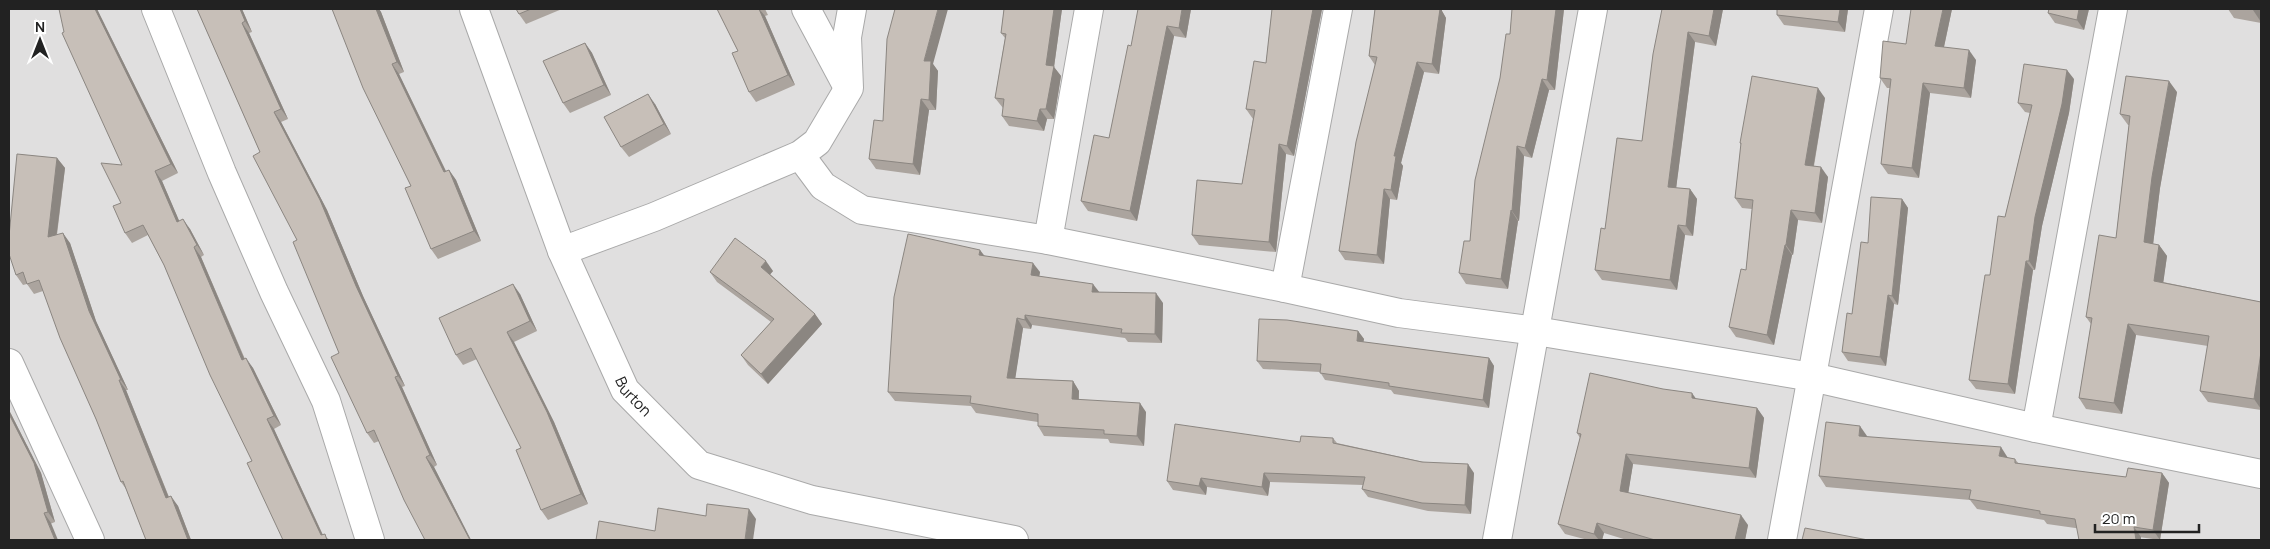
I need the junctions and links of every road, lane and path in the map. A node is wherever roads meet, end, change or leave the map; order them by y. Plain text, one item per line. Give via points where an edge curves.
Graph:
1 (156, 9) edge
2 (474, 9) edge
3 (806, 9) edge
4 (852, 9) edge
5 (1089, 9) edge
6 (1338, 9) edge
7 (1593, 9) edge
8 (1879, 9) edge
9 (2113, 9) edge
10 (848, 88) junction
11 (800, 155) junction
12 (1048, 240) junction
13 (562, 251) junction
14 (1285, 288) junction
15 (1536, 331) junction
16 (9, 363) edge
17 (1812, 377) junction
18 (2036, 428) junction
19 (2261, 474) edge
20 (90, 540) edge
21 (370, 540) edge
22 (1014, 540) edge
23 (1497, 540) edge
24 (1782, 540) edge

1 - 21 street via 274,292 326,401
2 - 13 street, Burton
3 - 10 street
4 - 10 street via 847,37
5 - 12 street
6 - 14 street
7 - 15 street
8 - 17 street
9 - 18 street
10 - 11 street via 817,142
11 - 12 street via 822,186 862,210
11 - 13 street via 654,217
12 - 14 street
13 - 22 street, Burton via 625,390 699,465 812,500
14 - 15 street via 1399,313
15 - 17 street
15 - 23 street
16 - 20 street
17 - 18 street
17 - 24 street
18 - 19 street

